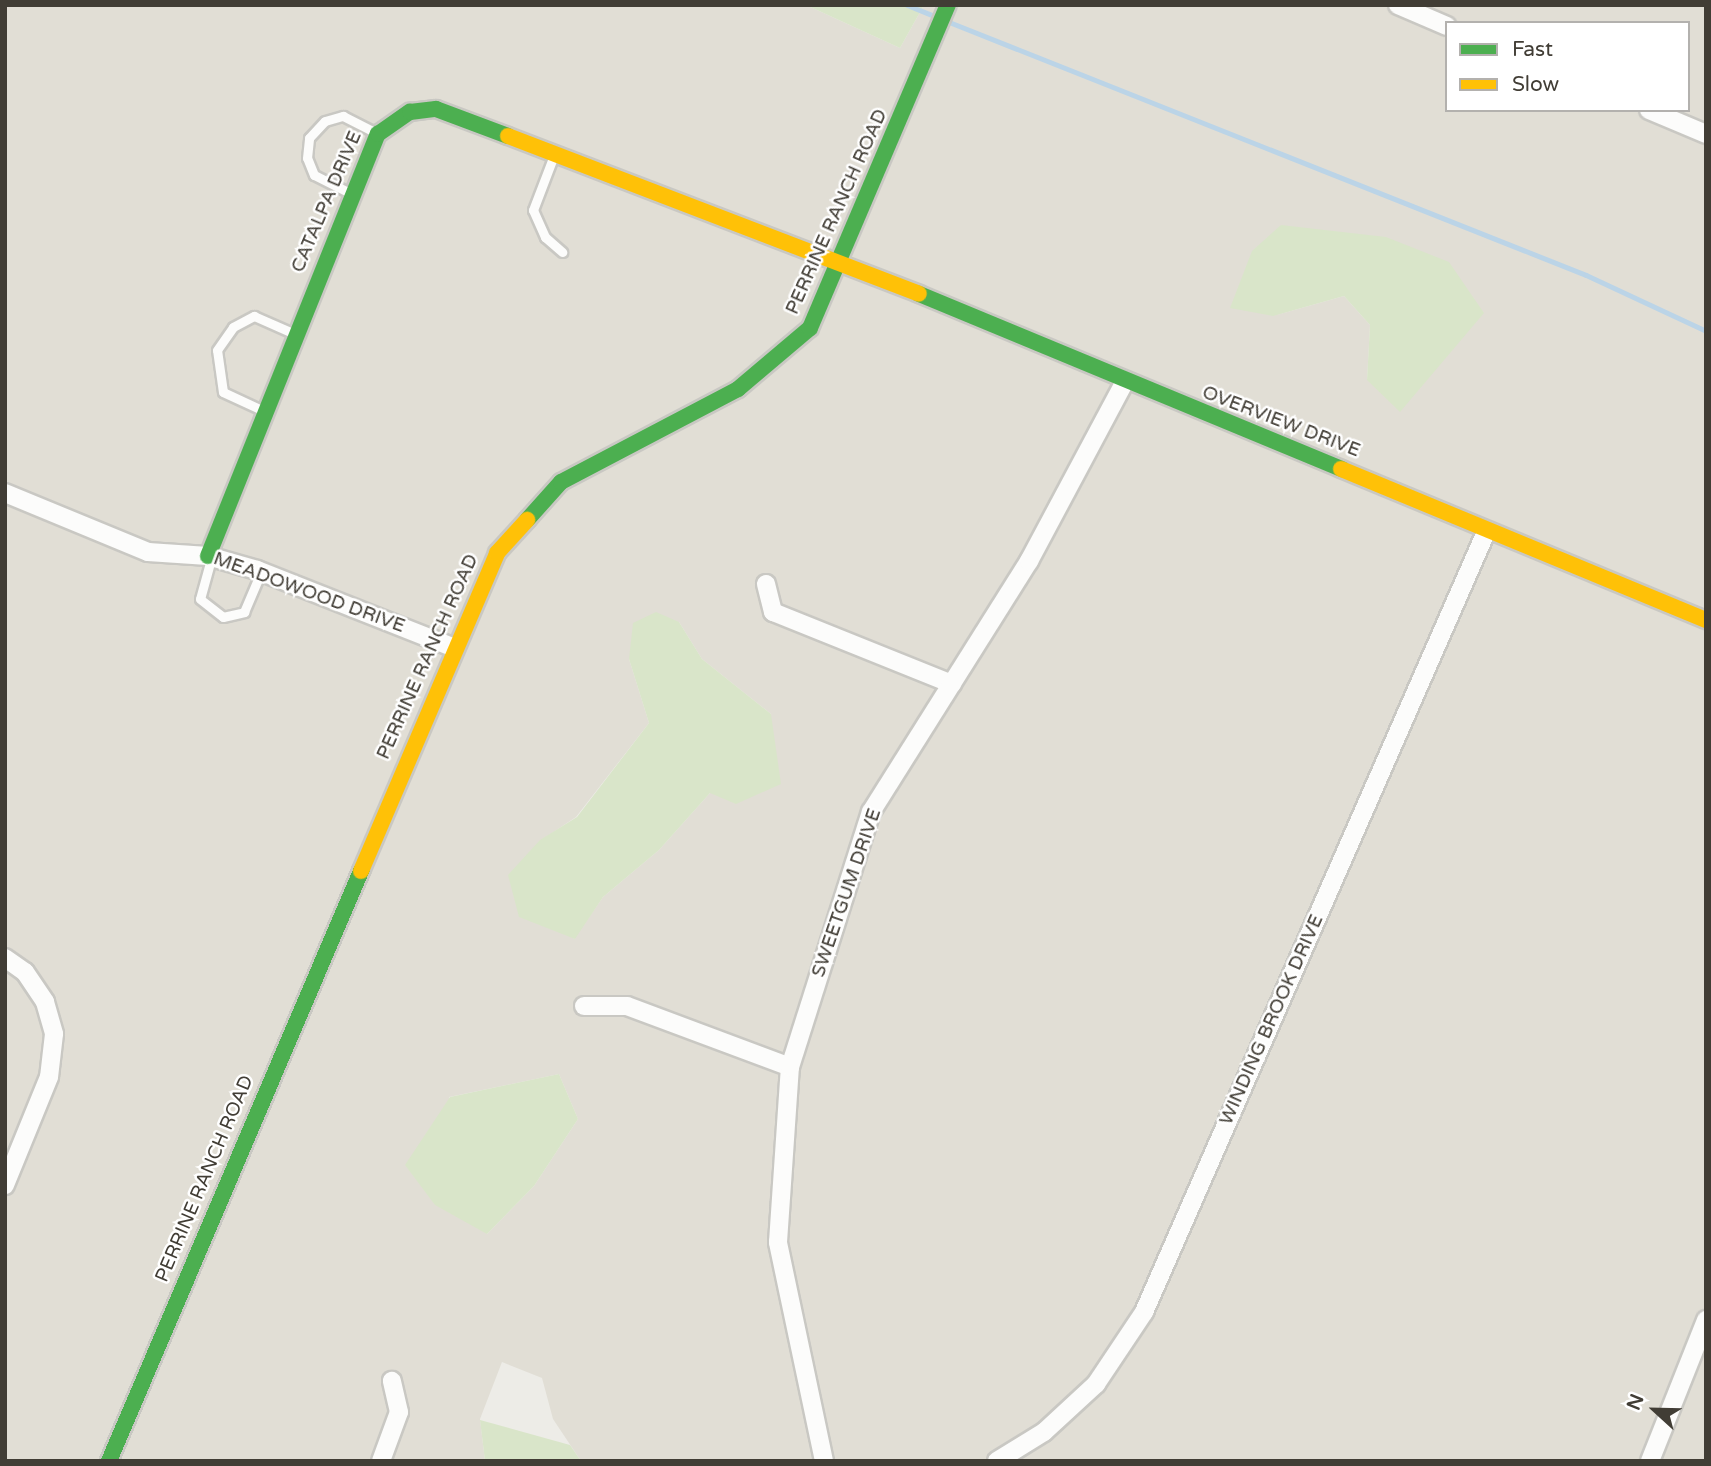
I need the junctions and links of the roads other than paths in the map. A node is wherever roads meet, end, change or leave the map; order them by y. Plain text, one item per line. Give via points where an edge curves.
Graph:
1 (948, 5) edge
2 (1399, 5) edge
3 (1445, 25) edge
4 (1654, 112) edge
5 (378, 134) junction
6 (1706, 134) edge
7 (556, 150) junction
8 (350, 193) junction
9 (562, 252) dead end
10 (842, 262) junction
11 (295, 334) junction
12 (1124, 383) junction
13 (264, 411) junction
14 (5, 494) edge
15 (1486, 532) junction
16 (210, 556) junction
17 (261, 572) junction
18 (766, 584) dead end
19 (1706, 620) edge
20 (452, 647) junction
21 (952, 684) junction
22 (5, 958) edge
23 (584, 1006) dead end
24 (790, 1067) junction
25 (5, 1185) edge
26 (1706, 1320) edge
27 (392, 1381) dead end
28 (110, 1461) edge
29 (381, 1461) edge
30 (824, 1461) edge
31 (997, 1461) edge
32 (1650, 1461) edge

1 - 10 street, PERRINE RANCH ROAD
2 - 3 street
4 - 6 street
5 - 7 street, CATALPA DRIVE via 410,112 436,109
5 - 8 street, CATALPA DRIVE
5 - 8 lane via 343,116 320,124 309,138 307,158 314,175
7 - 9 lane via 533,210 544,237
7 - 10 street, CATALPA DRIVE
8 - 11 street, CATALPA DRIVE
10 - 12 street, OVERVIEW DRIVE
10 - 20 street, PERRINE RANCH ROAD via 810,328 738,389 561,482 497,553
11 - 13 street, CATALPA DRIVE
11 - 13 lane via 254,317 233,327 217,350 223,391
12 - 15 street, OVERVIEW DRIVE via 1399,489
12 - 21 street, SWEETGUM DRIVE via 1030,561
13 - 16 street, CATALPA DRIVE
14 - 16 street, MEADOWOOD DRIVE via 148,552
15 - 19 street, OVERVIEW DRIVE
15 - 31 street, WINDING BROOK DRIVE via 1144,1312 1096,1384 1044,1432
16 - 17 street, MEADOWOOD DRIVE
16 - 17 lane via 200,599 223,617 244,612
17 - 20 street, MEADOWOOD DRIVE
18 - 21 street via 773,612
20 - 28 street, PERRINE RANCH ROAD
21 - 24 street, SWEETGUM DRIVE via 871,812
22 - 25 street via 25,972 45,1002 54,1034 49,1077
23 - 24 street via 626,1006
24 - 30 street, SWEETGUM DRIVE via 778,1242
26 - 32 street
27 - 29 street via 399,1412

